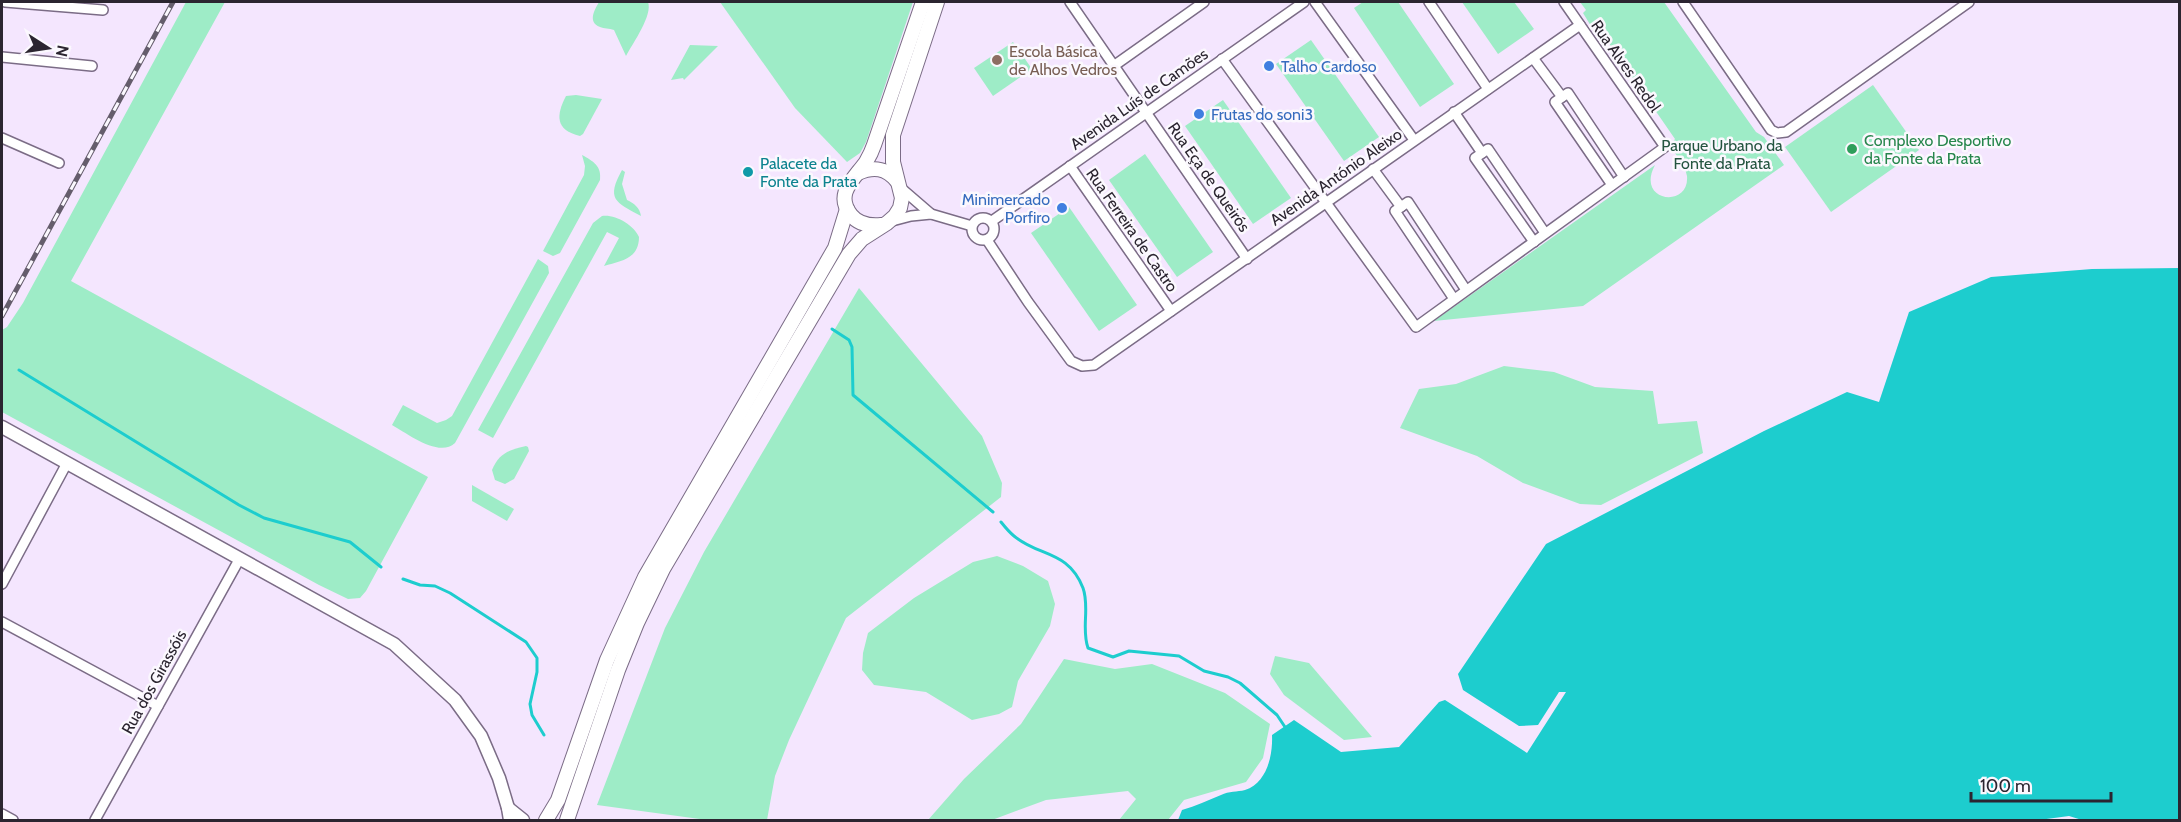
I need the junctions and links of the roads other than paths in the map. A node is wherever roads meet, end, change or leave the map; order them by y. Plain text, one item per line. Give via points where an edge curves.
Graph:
1 (5, 2) edge
2 (923, 2) edge
3 (937, 2) edge
4 (1073, 2) edge
5 (1202, 2) edge
6 (1304, 2) edge
7 (1315, 2) edge
8 (1429, 2) edge
9 (1564, 2) edge
10 (1683, 2) edge
11 (1969, 2) edge
12 (103, 10) dead end
13 (1580, 25) junction
14 (2, 57) edge
15 (1533, 58) junction
16 (1222, 59) junction
17 (1115, 64) junction
18 (92, 66) dead end
19 (1488, 89) junction
20 (1562, 97) junction
21 (1146, 112) junction
22 (1454, 112) junction
23 (2, 138) edge
24 (1414, 140) junction
25 (1482, 153) junction
26 (59, 163) dead end
27 (1070, 166) junction
28 (1373, 169) junction
29 (858, 172) junction
30 (1624, 177) junction
31 (899, 185) junction
32 (1612, 185) junction
33 (1326, 202) junction
34 (1401, 207) junction
35 (847, 209) junction
36 (931, 214) junction
37 (992, 221) junction
38 (884, 224) junction
39 (972, 226) junction
40 (1545, 233) junction
41 (987, 240) junction
42 (1534, 242) junction
43 (1247, 259) junction
44 (1466, 290) junction
45 (1454, 299) junction
46 (1171, 311) junction
47 (2, 427) edge
48 (67, 463) junction
49 (240, 558) junction
50 (2, 584) edge
51 (2, 622) edge
52 (158, 706) junction
53 (2, 814) edge
54 (509, 814) edge
55 (13, 820) edge
56 (95, 820) edge
57 (523, 820) edge
58 (546, 820) edge
59 (567, 820) edge

1 - 12 street
2 - 29 main road via 874,145
3 - 31 main road via 893,135 893,162
4 - 17 street, Rua Eça de Queirós
5 - 17 street
6 - 16 street, Avenida Luís de Camões
7 - 24 street
8 - 19 street
9 - 13 street, Rua Alves Redol
10 - 11 street via 1771,130 1777,133 1786,132
13 - 15 street, Avenida António Aleixo
13 - 30 street, Rua Alves Redol via 1665,147
14 - 18 street
15 - 19 street, Avenida António Aleixo
15 - 20 street
16 - 21 street, Avenida Luís de Camões
16 - 33 street
17 - 21 street, Rua Eça de Queirós
19 - 22 street, Avenida António Aleixo
20 - 30 street via 1568,93
20 - 32 street via 1555,102
21 - 27 street, Avenida Luís de Camões
21 - 43 street, Rua Eça de Queirós
22 - 24 street, Avenida António Aleixo
22 - 25 street
23 - 26 street
24 - 28 street, Avenida António Aleixo
25 - 40 street via 1488,150
25 - 42 street via 1475,158
27 - 37 street, Avenida Luís de Camões
27 - 46 street, Rua Ferreira de Castro
28 - 33 street, Avenida António Aleixo
28 - 34 street
29 - 31 main road via 875,168 892,175
29 - 35 main road via 845,193
30 - 32 street
31 - 36 street
31 - 38 main road via 900,208
32 - 40 street
33 - 43 street, Avenida António Aleixo
33 - 45 street via 1416,327
34 - 44 street via 1407,202
34 - 45 street via 1395,211
35 - 38 main road via 861,223
35 - 58 main road via 835,248 645,577 607,660 558,800
36 - 38 street
36 - 39 street
37 - 39 street via 982,218
37 - 41 street via 994,232
38 - 59 main road via 862,238 839,270 663,569 618,670
39 - 41 street via 976,239
40 - 42 street
41 - 46 street, Avenida António Aleixo via 1076,364 1088,366 1099,362
42 - 44 street
43 - 46 street, Avenida António Aleixo
44 - 45 street
47 - 48 street
48 - 49 street
48 - 50 street
49 - 52 street, Rua dos Girassóis
49 - 54 street via 394,644 421,667 455,700 481,736
51 - 52 street
52 - 56 street, Rua dos Girassóis
53 - 55 street
54 - 57 street

